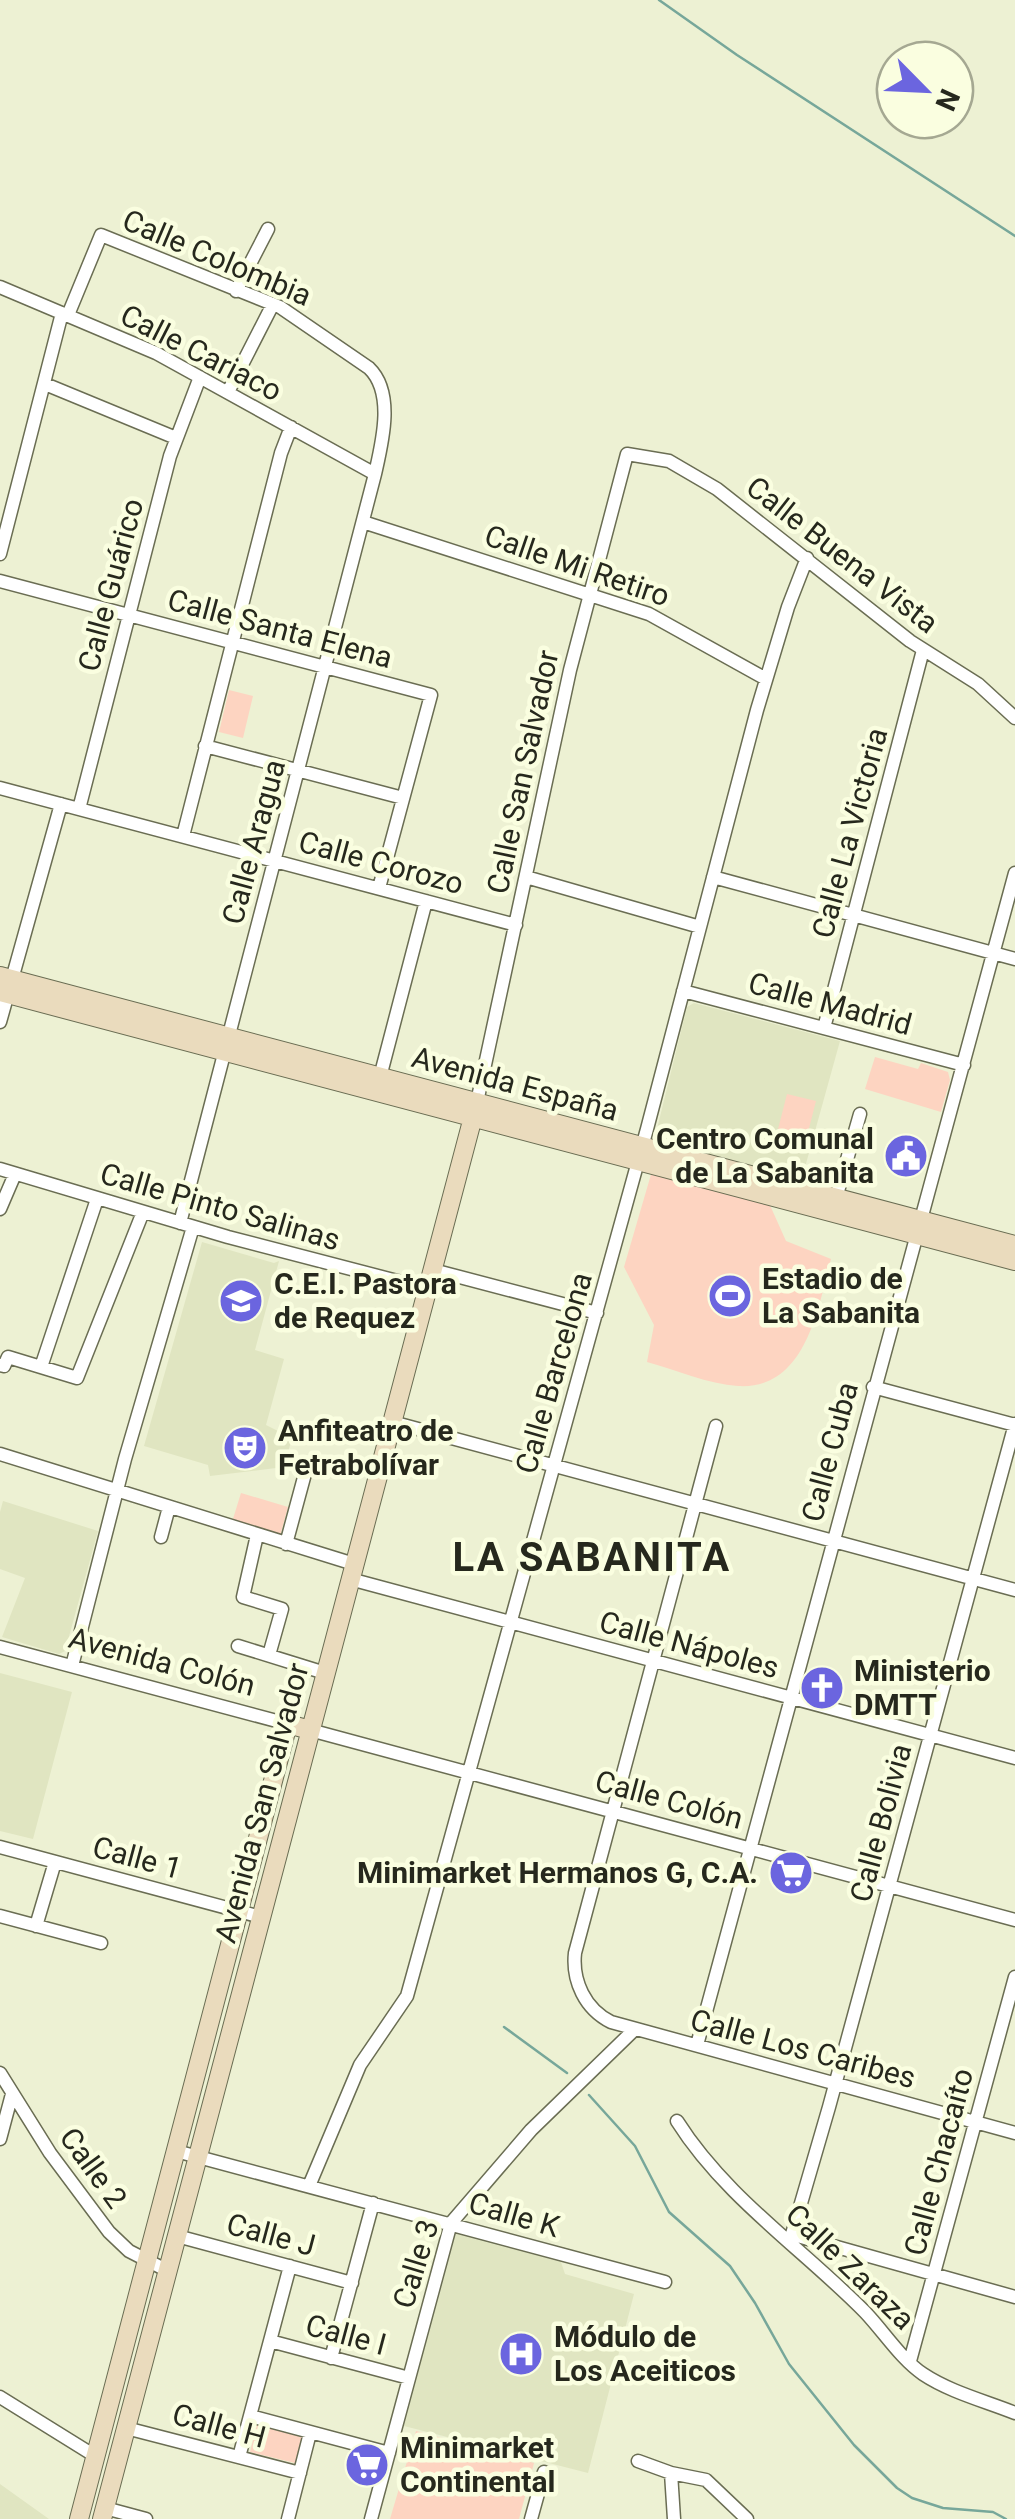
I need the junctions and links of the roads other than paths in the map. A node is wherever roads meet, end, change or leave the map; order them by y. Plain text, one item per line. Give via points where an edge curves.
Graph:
1 (268, 228) dead end
2 (0, 287) edge
3 (236, 291) junction
4 (273, 304) junction
5 (65, 314) junction
6 (200, 377) junction
7 (45, 384) junction
8 (228, 392) junction
9 (292, 427) junction
10 (176, 438) junction
11 (627, 454) joint
12 (375, 474) junction
13 (362, 522) junction
14 (0, 554) edge
15 (807, 558) junction
16 (0, 581) edge
17 (588, 593) junction
18 (129, 614) junction
19 (232, 642) junction
20 (923, 650) junction
21 (326, 668) junction
22 (766, 678) junction
23 (1015, 718) edge
24 (206, 746) junction
25 (299, 770) junction
26 (0, 788) edge
27 (403, 798) junction
28 (61, 804) junction
29 (79, 809) junction
30 (183, 836) junction
31 (275, 860) junction
32 (1015, 872) edge
33 (526, 877) junction
34 (713, 877) junction
35 (379, 888) junction
36 (426, 900) junction
37 (854, 916) junction
38 (516, 925) junction
39 (700, 927) junction
40 (994, 954) junction
41 (1015, 959) edge
42 (5, 985) edge
43 (683, 991) junction
44 (0, 1022) edge
45 (824, 1028) junction
46 (227, 1044) junction
47 (964, 1065) junction
48 (380, 1076) junction
49 (475, 1110) junction
50 (860, 1114) dead end
51 (640, 1154) junction
52 (0, 1169) edge
53 (16, 1174) junction
54 (836, 1198) junction
55 (97, 1199) junction
56 (0, 1209) edge
57 (143, 1212) junction
58 (186, 1225) junction
59 (918, 1228) junction
60 (1015, 1245) edge
61 (1015, 1261) edge
62 (433, 1270) junction
63 (428, 1290) junction
64 (597, 1313) junction
65 (0, 1365) edge
66 (40, 1367) junction
67 (874, 1387) junction
68 (392, 1422) junction
69 (1015, 1425) edge
70 (716, 1426) dead end
71 (0, 1454) edge
72 (554, 1466) junction
73 (306, 1470) dead end
74 (117, 1491) junction
75 (694, 1504) junction
76 (169, 1507) junction
77 (257, 1534) junction
78 (160, 1537) dead end
79 (832, 1541) junction
80 (286, 1544) junction
81 (352, 1572) junction
82 (973, 1579) junction
83 (1015, 1590) edge
84 (510, 1622) junction
85 (238, 1646) dead end
86 (0, 1647) edge
87 (269, 1655) junction
88 (652, 1661) junction
89 (72, 1666) junction
90 (325, 1674) junction
91 (791, 1698) junction
92 (288, 1724) junction
93 (310, 1730) junction
94 (930, 1736) junction
95 (1015, 1758) edge
96 (468, 1772) junction
97 (612, 1811) junction
98 (0, 1847) edge
99 (751, 1848) junction
100 (55, 1862) junction
101 (890, 1886) junction
102 (239, 1911) junction
103 (0, 1916) edge
104 (261, 1917) junction
105 (1015, 1920) edge
106 (36, 1926) junction
107 (100, 1944) dead end
108 (1015, 1977) edge
109 (635, 2030) junction
110 (697, 2045) junction
111 (0, 2074) edge
112 (836, 2083) junction
113 (12, 2094) junction
114 (677, 2122) dead end
115 (976, 2122) junction
116 (1015, 2132) edge
117 (0, 2139) edge
118 (176, 2150) junction
119 (198, 2156) junction
120 (308, 2186) junction
121 (374, 2202) junction
122 (451, 2223) junction
123 (177, 2236) junction
124 (792, 2238) junction
125 (147, 2261) junction
126 (290, 2266) junction
127 (168, 2271) junction
128 (934, 2275) junction
129 (352, 2282) junction
130 (666, 2282) dead end
131 (1015, 2297) edge
132 (270, 2341) junction
133 (332, 2358) junction
134 (910, 2361) junction
135 (409, 2378) junction
136 (0, 2397) edge
137 (1015, 2413) edge
138 (250, 2416) junction
139 (126, 2428) junction
140 (310, 2432) junction
141 (388, 2453) junction
142 (96, 2456) junction
143 (239, 2457) junction
144 (638, 2461) dead end
145 (544, 2472) dead end
146 (300, 2473) junction
147 (670, 2473) junction
148 (104, 2513) edge
149 (79, 2519) edge
150 (146, 2519) edge
151 (288, 2519) edge
152 (371, 2519) edge
153 (532, 2519) edge
154 (674, 2519) edge
155 (746, 2519) edge

1 - 3 street
2 - 5 street, Calle Cariaco
3 - 4 street, Calle Colombia
3 - 5 street, Calle Colombia via 100,235
4 - 8 street
4 - 12 street, Calle Colombia via 376,374 383,424
5 - 6 street, Calle Cariaco
5 - 7 street
6 - 8 street, Calle Cariaco
6 - 10 street, Calle Guárico
7 - 10 street
7 - 14 street
8 - 9 street, Calle Cariaco
9 - 12 street, Calle Cariaco
9 - 19 street
10 - 18 street, Calle Guárico
11 - 15 street, Calle Buena Vista via 684,468
11 - 17 street, Calle San Salvador
12 - 13 street, Calle Aragua
13 - 17 street, Calle Mi Retiro
13 - 21 street, Calle Aragua
15 - 20 street, Calle Buena Vista
15 - 22 street, Calle Barcelona
16 - 18 street, Calle Santa Elena
17 - 22 street, Calle Mi Retiro via 666,621
17 - 33 street, Calle San Salvador
18 - 19 street, Calle Santa Elena
18 - 29 street, Calle Guárico
19 - 21 street, Calle Santa Elena
19 - 24 street
20 - 23 street, Calle Buena Vista via 978,684
20 - 37 street, Calle La Victoria
21 - 25 street, Calle Aragua
21 - 27 street, Calle Santa Elena via 431,695
22 - 34 street, Calle Barcelona
24 - 25 street
24 - 30 street
25 - 27 street
25 - 31 street, Calle Aragua
26 - 28 street, Calle Corozo
27 - 35 street
28 - 29 street, Calle Corozo
28 - 42 street
29 - 30 street, Calle Corozo
30 - 31 street, Calle Corozo
31 - 35 street, Calle Corozo
31 - 46 street, Calle Aragua
32 - 40 street, Calle Cuba
33 - 38 street, Calle San Salvador
33 - 39 street
34 - 37 street
34 - 39 street, Calle Barcelona
35 - 36 street, Calle Corozo
36 - 38 street, Calle Corozo
36 - 48 street
37 - 40 street
37 - 45 street, Calle La Victoria
38 - 49 street, Calle San Salvador
39 - 43 street, Calle Barcelona
40 - 41 street
40 - 47 street, Calle Cuba
42 - 44 street
42 - 46 street, Avenida España
43 - 45 street, Calle Madrid
43 - 51 street, Calle Barcelona
45 - 47 street, Calle Madrid
46 - 48 street, Avenida España
46 - 49 street, Avenida España
46 - 58 street, Calle Aragua
47 - 59 street, Calle Cuba
48 - 49 street, Avenida España
49 - 51 street, Avenida España
49 - 62 street, Avenida San Salvador
50 - 54 street
51 - 54 street, Avenida España
51 - 59 street, Avenida España
51 - 64 street, Calle Barcelona
52 - 53 street, Calle Pinto Salinas
53 - 55 street, Calle Pinto Salinas
53 - 56 street
54 - 59 street, Avenida España
55 - 57 street, Calle Pinto Salinas
55 - 66 street
57 - 58 street, Calle Pinto Salinas
57 - 66 street via 77,1378
58 - 63 street, Calle Pinto Salinas
58 - 74 street, Calle Aragua
59 - 60 street, Avenida España
59 - 61 street, Avenida España
59 - 67 street, Calle Cuba
62 - 63 street, Avenida San Salvador
62 - 64 street
63 - 68 street, Avenida San Salvador
64 - 72 street, Calle Barcelona
65 - 66 street via 8,1357
67 - 69 street
67 - 79 street, Calle Cuba
68 - 72 street
68 - 81 street, Avenida San Salvador
69 - 82 street, Calle Bolivia
70 - 75 street
71 - 74 street, Calle Nápoles
72 - 75 street
72 - 84 street, Calle Barcelona
73 - 80 street
74 - 76 street, Calle Nápoles
74 - 89 street, Calle Aragua
75 - 79 street
75 - 88 street
76 - 77 street, Calle Nápoles
76 - 78 street
77 - 80 street, Calle Nápoles
77 - 87 street via 243,1597 282,1609
79 - 82 street
79 - 91 street, Calle Cuba
80 - 81 street, Calle Nápoles
81 - 84 street, Calle Nápoles
81 - 90 street, Avenida San Salvador
82 - 83 street
82 - 94 street, Calle Bolivia
84 - 88 street, Calle Nápoles
84 - 96 street, Calle Barcelona
85 - 87 street
86 - 89 street, Avenida Colón
87 - 90 street
88 - 91 street, Calle Nápoles
88 - 97 street
89 - 92 street, Avenida Colón
90 - 93 street, Avenida San Salvador
91 - 94 street, Calle Nápoles
91 - 99 street, Calle Cuba
92 - 93 street, Avenida Colón
92 - 102 street, Avenida San Salvador
93 - 96 street, Calle Colón
93 - 104 street, Avenida San Salvador
94 - 95 street, Calle Nápoles
94 - 101 street, Calle Bolivia
96 - 97 street, Calle Colón
96 - 120 street, Calle Barcelona via 407,1996 360,2065
97 - 99 street, Calle Colón
97 - 109 street via 575,1953 575,1976 600,2016
98 - 100 street, Calle 1
99 - 101 street, Calle Colón
99 - 110 street, Calle Cuba
100 - 102 street, Calle 1
100 - 106 street
101 - 105 street, Calle Colón
101 - 112 street, Calle Bolivia
102 - 104 street, Calle 1
102 - 118 street, Avenida San Salvador
103 - 106 street
104 - 119 street, Avenida San Salvador
106 - 107 street
108 - 115 street, Calle Chacaíto
109 - 110 street, Calle Los Caribes
109 - 122 street, Calle 3 via 531,2130
110 - 112 street, Calle Los Caribes
111 - 113 street, Calle 2
112 - 115 street, Calle Los Caribes
112 - 124 street, Calle Bolivia
113 - 117 street
113 - 125 street, Calle 2 via 109,2232
114 - 124 street, Calle Zaraza via 743,2201
115 - 116 street, Calle Los Caribes
115 - 128 street, Calle Chacaíto
118 - 119 street, Calle K
118 - 125 street, Avenida San Salvador
119 - 120 street, Calle K
119 - 123 street, Avenida San Salvador
120 - 121 street, Calle K
121 - 122 street, Calle K
121 - 129 street
122 - 130 street, Calle K
122 - 135 street, Calle 3
123 - 126 street, Calle J
123 - 127 street, Avenida San Salvador
124 - 128 street
124 - 134 street, Calle Zaraza
125 - 127 street, Calle 2
125 - 142 street, Avenida San Salvador
126 - 129 street, Calle J
126 - 132 street
127 - 139 street, Avenida San Salvador
128 - 131 street
128 - 134 street, Calle Chacaíto
129 - 133 street
132 - 133 street, Calle I
132 - 138 street
133 - 135 street, Calle I
134 - 137 street, Calle Zaraza via 938,2382
135 - 141 street, Calle 3
136 - 142 street
138 - 140 street, Calle H
138 - 143 street
139 - 143 street, Calle H
139 - 148 street, Avenida San Salvador
140 - 141 street, Calle H
140 - 146 street
141 - 152 street, Calle 3
142 - 149 street, Avenida San Salvador
143 - 146 street, Calle H
144 - 147 street
145 - 153 street
146 - 151 street
147 - 154 street
147 - 155 street via 712,2484
148 - 150 street

